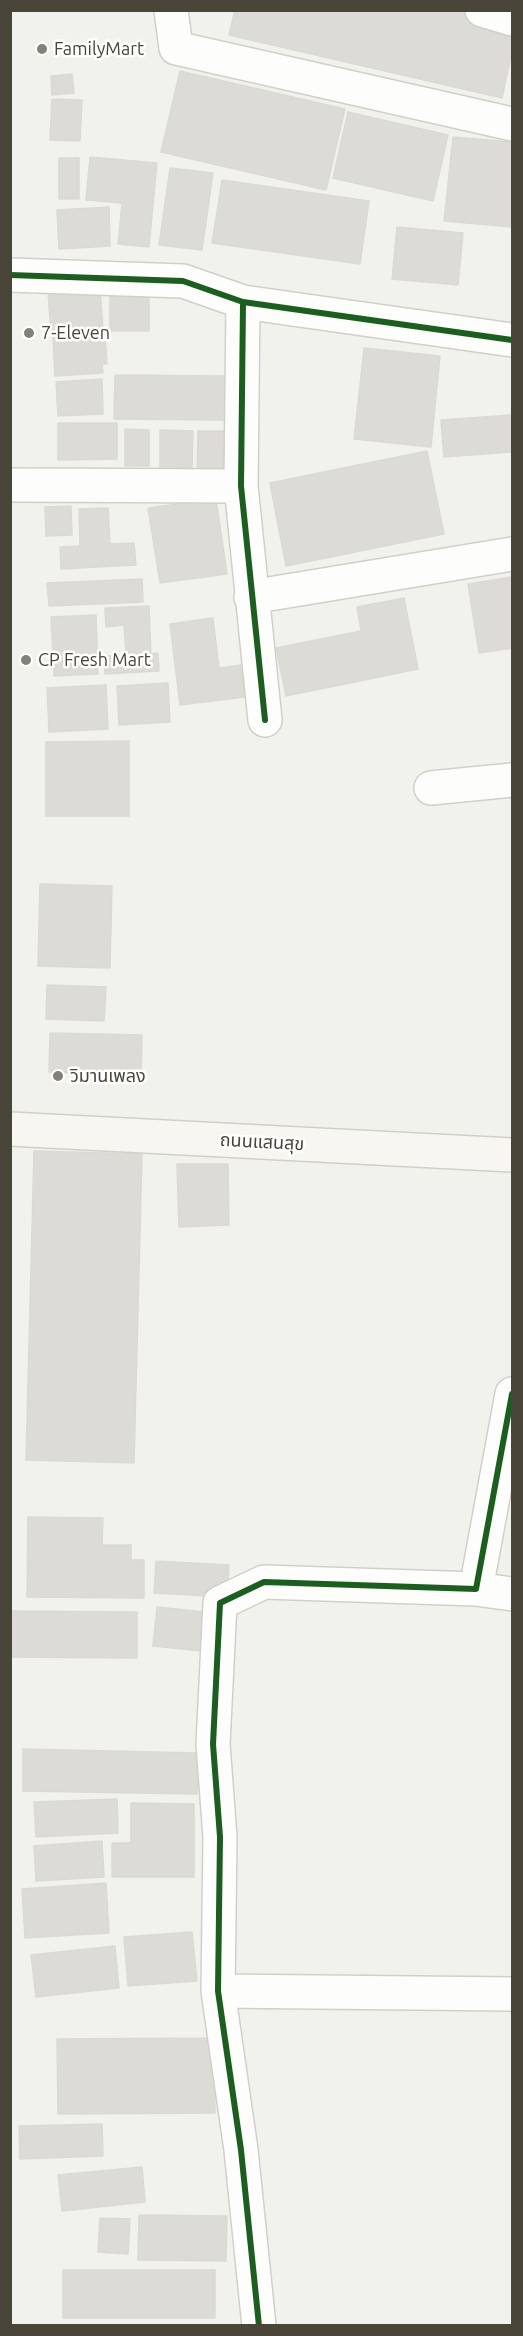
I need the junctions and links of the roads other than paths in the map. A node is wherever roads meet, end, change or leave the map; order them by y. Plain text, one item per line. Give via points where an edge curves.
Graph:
1 (171, 10) edge
2 (482, 10) edge
3 (513, 19) edge
4 (513, 124) edge
5 (10, 275) edge
6 (243, 302) junction
7 (513, 340) edge
8 (10, 485) edge
9 (241, 486) junction
10 (513, 554) edge
11 (251, 597) junction
12 (265, 720) dead end
13 (513, 780) edge
14 (431, 788) dead end
15 (10, 1129) edge
16 (513, 1155) edge
17 (513, 1394) edge
18 (476, 1589) junction
19 (513, 1594) edge
20 (218, 1991) junction
21 (513, 1994) edge
22 (259, 2325) edge

1 - 4 street via 176,48
2 - 3 street
5 - 6 street via 183,281
6 - 7 street
6 - 9 street
8 - 9 street
9 - 11 street
10 - 11 street
11 - 12 street
13 - 14 street
15 - 16 main road, ถนนแสนสุข
17 - 18 street
18 - 19 street
18 - 20 street via 264,1582 220,1603 213,1744 220,1837
20 - 21 street
20 - 22 street via 241,2150

